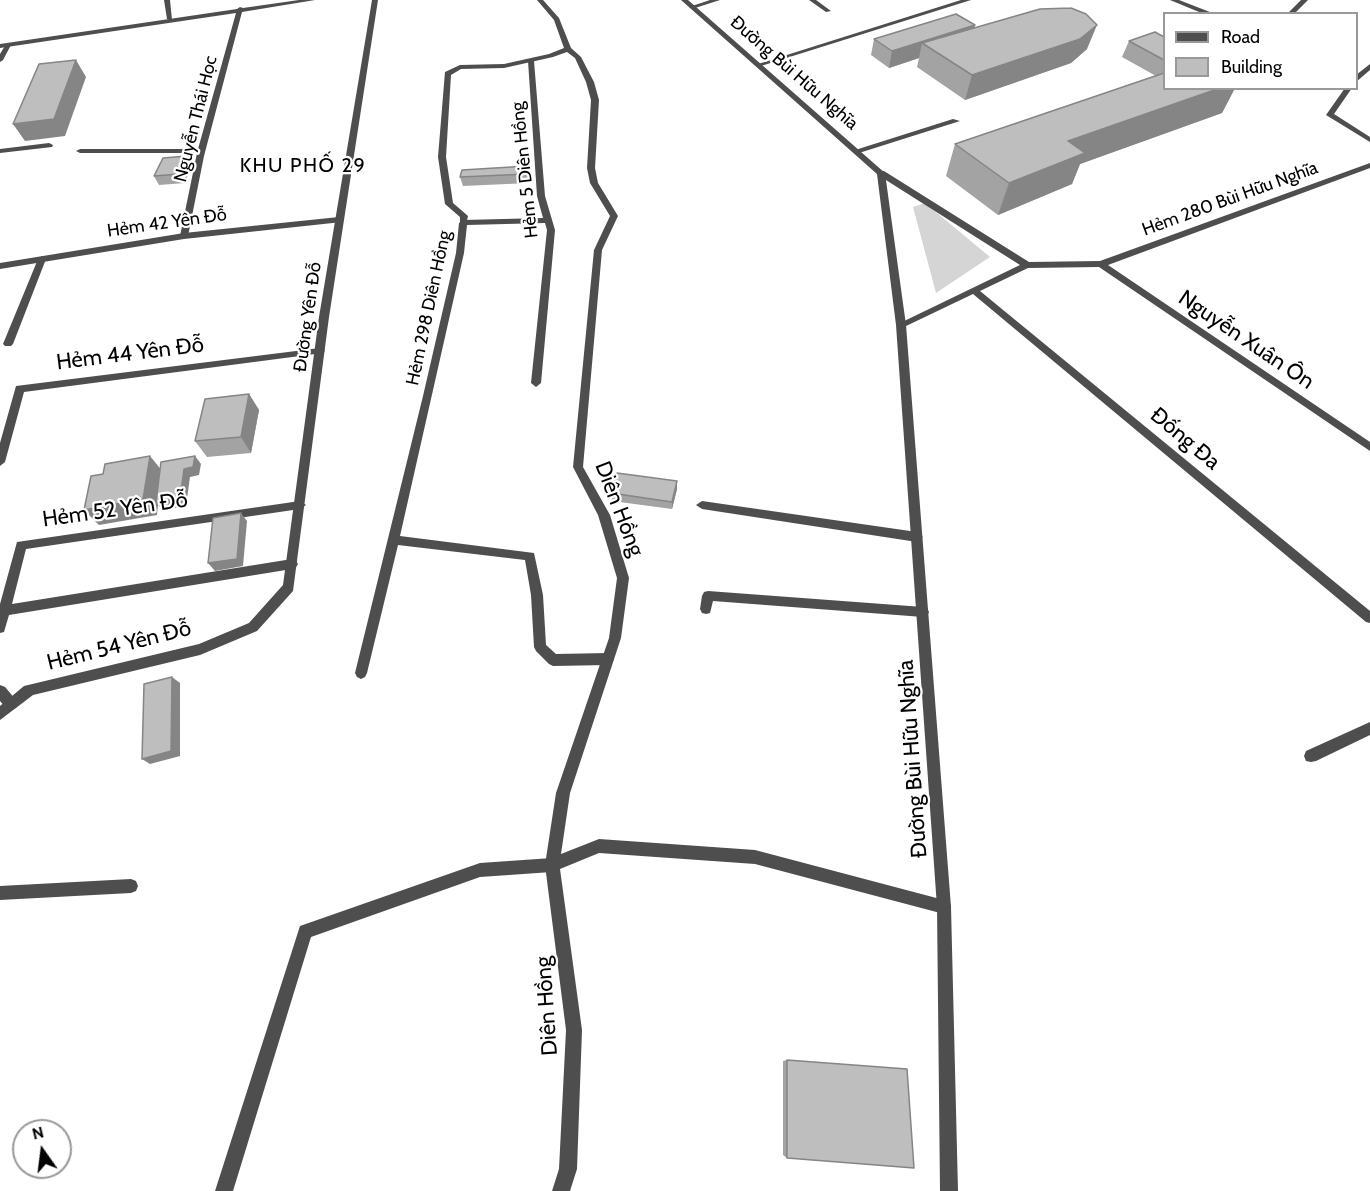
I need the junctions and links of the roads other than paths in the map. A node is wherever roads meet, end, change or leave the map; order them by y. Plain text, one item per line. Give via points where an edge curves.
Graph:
1 (167, 0) edge
2 (312, 0) edge
3 (375, 0) edge
4 (540, 0) edge
5 (684, 0) edge
6 (717, 0) edge
7 (812, 0) edge
8 (968, 0) edge
9 (1173, 0) edge
10 (1305, 0) edge
11 (692, 7) junction
12 (240, 9) junction
13 (828, 11) dead end
14 (1206, 12) edge
15 (1292, 12) edge
16 (170, 20) junction
17 (4, 45) edge
18 (568, 49) junction
19 (0, 60) edge
20 (531, 61) junction
21 (759, 65) junction
22 (1370, 66) edge
23 (1358, 78) edge
24 (1348, 90) edge
25 (956, 121) dead end
26 (1370, 140) edge
27 (49, 145) dead end
28 (0, 151) edge
29 (80, 151) dead end
30 (202, 151) junction
31 (856, 151) junction
32 (1370, 165) edge
33 (880, 173) junction
34 (339, 220) junction
35 (548, 220) junction
36 (463, 223) junction
37 (184, 236) junction
38 (42, 259) junction
39 (1101, 264) junction
40 (1027, 265) junction
41 (0, 266) edge
42 (975, 291) junction
43 (901, 325) junction
44 (9, 344) dead end
45 (320, 351) junction
46 (536, 383) dead end
47 (1370, 447) edge
48 (0, 462) edge
49 (300, 505) junction
50 (702, 505) dead end
51 (917, 537) junction
52 (395, 540) junction
53 (292, 564) junction
54 (706, 609) dead end
55 (4, 611) junction
56 (923, 612) junction
57 (1370, 618) edge
58 (253, 627) joint
59 (0, 628) edge
60 (608, 658) junction
61 (361, 673) dead end
62 (0, 691) edge
63 (5, 705) edge
64 (0, 714) edge
65 (1370, 728) edge
66 (1311, 756) dead end
67 (552, 865) junction
68 (130, 886) dead end
69 (0, 892) edge
70 (944, 907) junction
71 (224, 1191) edge
72 (561, 1191) edge
73 (949, 1191) edge

1 - 16 street
2 - 12 street
3 - 34 street, Đường Yên Đỗ
4 - 18 street, Diên Hồng via 557,19
5 - 11 street, Đường Bùi Hữu Nghĩa
6 - 11 street
7 - 13 street
8 - 21 street
9 - 14 street
10 - 15 street
11 - 21 street, Đường Bùi Hữu Nghĩa
12 - 16 street
12 - 30 street, Nguyễn Thái Học
16 - 17 street
17 - 19 street
18 - 20 street, Hẻm 298 Diên Hồng
18 - 60 street, Diên Hồng via 585,68 593,91 591,168 594,183 614,216 598,250 578,467 604,515 622,578 615,638
20 - 35 street, Hẻm 5 Diên Hồng via 541,196
20 - 36 street, Hẻm 298 Diên Hồng via 460,67 448,74 442,157 449,204 464,216
21 - 31 street, Đường Bùi Hữu Nghĩa
22 - 23 street
24 - 26 street via 1330,115
25 - 31 street
27 - 28 street
29 - 30 street
30 - 37 street, Nguyễn Thái Học
31 - 33 street, Đường Bùi Hữu Nghĩa
32 - 39 street, Hẻm 280 Bùi Hữu Nghĩa
33 - 40 street, Đường Bùi Hữu Nghĩa
33 - 43 street, Đường Bùi Hữu Nghĩa
34 - 37 street, Hẻm 42 Yên Đỗ
34 - 45 street, Đường Yên Đỗ
35 - 36 street
35 - 46 street, Hẻm 5 Diên Hồng
36 - 52 street, Hẻm 298 Diên Hồng via 460,253
37 - 38 street, Hẻm 42 Yên Đỗ
38 - 41 street, Hẻm 42 Yên Đỗ
38 - 44 street
39 - 40 street, Hẻm 280 Bùi Hữu Nghĩa
39 - 47 street, Nguyễn Xuân Ôn
40 - 42 street
42 - 43 street
42 - 57 street, Đống Đa
43 - 51 street, Đường Bùi Hữu Nghĩa
45 - 48 street, Hẻm 44 Yên Đỗ via 20,389
45 - 49 street, Đường Yên Đỗ
49 - 53 street, Đường Yên Đỗ
49 - 55 street, Hẻm 52 Yên Đỗ via 21,545
50 - 51 street
51 - 56 street, Đường Bùi Hữu Nghĩa
52 - 60 street via 530,556 540,646 553,660
52 - 61 street, Hẻm 298 Diên Hồng
53 - 55 street
53 - 58 street, Đường Yên Đỗ via 289,587
54 - 56 street via 708,596
55 - 59 street, Hẻm 52 Yên Đỗ
56 - 70 street, Đường Bùi Hữu Nghĩa
58 - 63 street, Hẻm 54 Yên Đỗ via 201,649 29,690
60 - 67 street, Diên Hồng via 563,793
62 - 63 street
63 - 64 street, Hẻm 54 Yên Đỗ
65 - 66 street
67 - 70 street via 599,846 755,857
67 - 71 street via 480,870 305,931
67 - 72 street, Diên Hồng via 574,1030 568,1169
68 - 69 street
70 - 73 street, Đường Bùi Hữu Nghĩa

